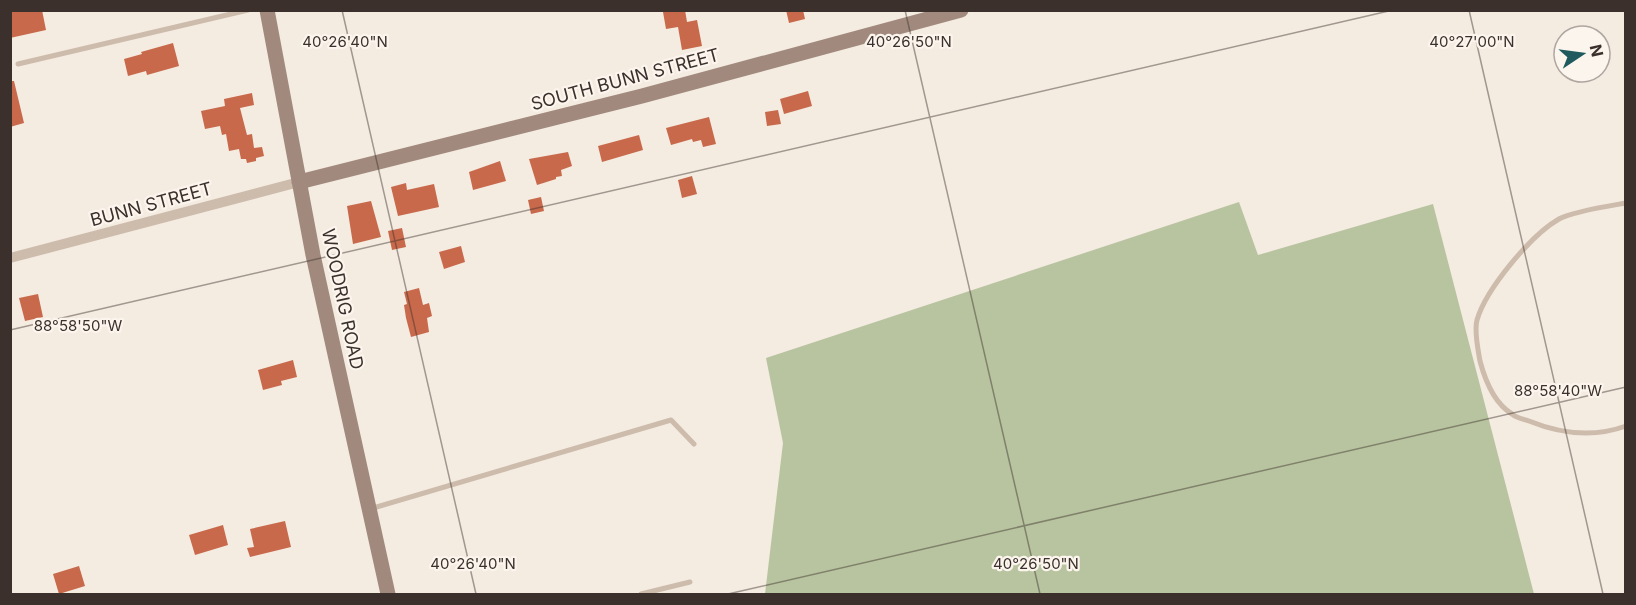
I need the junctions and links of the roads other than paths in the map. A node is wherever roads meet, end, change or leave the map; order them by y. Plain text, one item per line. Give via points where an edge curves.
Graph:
1 (248, 10) edge
2 (267, 10) edge
3 (961, 10) edge
4 (18, 64) dead end
5 (299, 182) junction
6 (1626, 203) edge
7 (10, 258) edge
8 (1626, 426) edge
9 (694, 444) dead end
10 (369, 510) junction
11 (690, 582) dead end
12 (388, 594) edge
13 (641, 594) edge

1 - 4 lane
2 - 5 street, WOODRIG ROAD
3 - 5 street, SOUTH BUNN STREET via 642,96
5 - 7 street, BUNN STREET
5 - 10 street, WOODRIG ROAD
6 - 8 lane via 1561,218 1530,242 1488,297 1476,322 1484,376 1496,399 1511,414 1549,430 1582,434 1607,433
9 - 10 lane via 671,420
10 - 12 street, WOODRIG ROAD
11 - 13 lane

